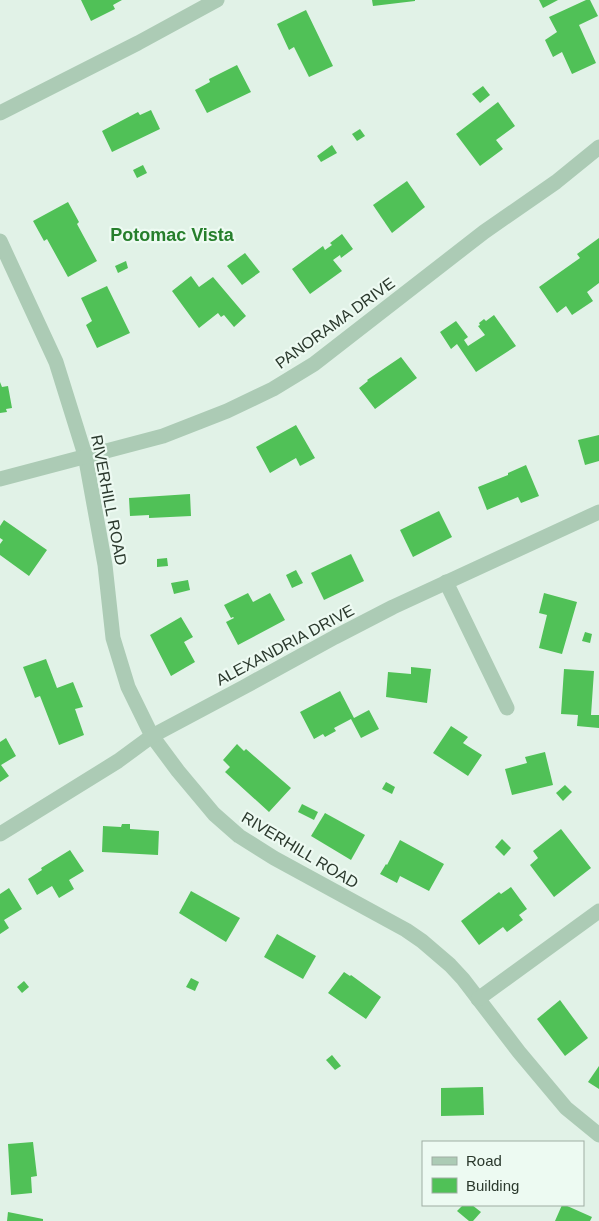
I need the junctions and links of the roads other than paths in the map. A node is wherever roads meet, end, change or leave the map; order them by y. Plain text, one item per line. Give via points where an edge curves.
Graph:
1 (217, 0) edge
2 (0, 113) edge
3 (599, 147) edge
4 (0, 241) edge
5 (85, 456) junction
6 (0, 479) edge
7 (599, 512) edge
8 (446, 582) junction
9 (507, 708) dead end
10 (152, 736) junction
11 (0, 834) edge
12 (599, 911) edge
13 (478, 999) junction
14 (599, 1135) edge

1 - 2 street
3 - 5 street, PANORAMA DRIVE via 314,364 273,389 163,436
4 - 5 street, RIVERHILL ROAD via 56,362
5 - 6 street, PANORAMA DRIVE
5 - 10 street, RIVERHILL ROAD via 105,565 113,638 128,688
7 - 8 street, ALEXANDRIA DRIVE
8 - 9 street
8 - 10 street, ALEXANDRIA DRIVE via 335,637
10 - 11 street, ALEXANDRIA DRIVE via 118,761
10 - 13 street, RIVERHILL ROAD via 214,814 229,828 267,854 422,941 450,965
12 - 13 street
13 - 14 street, RIVERHILL ROAD via 566,1108

